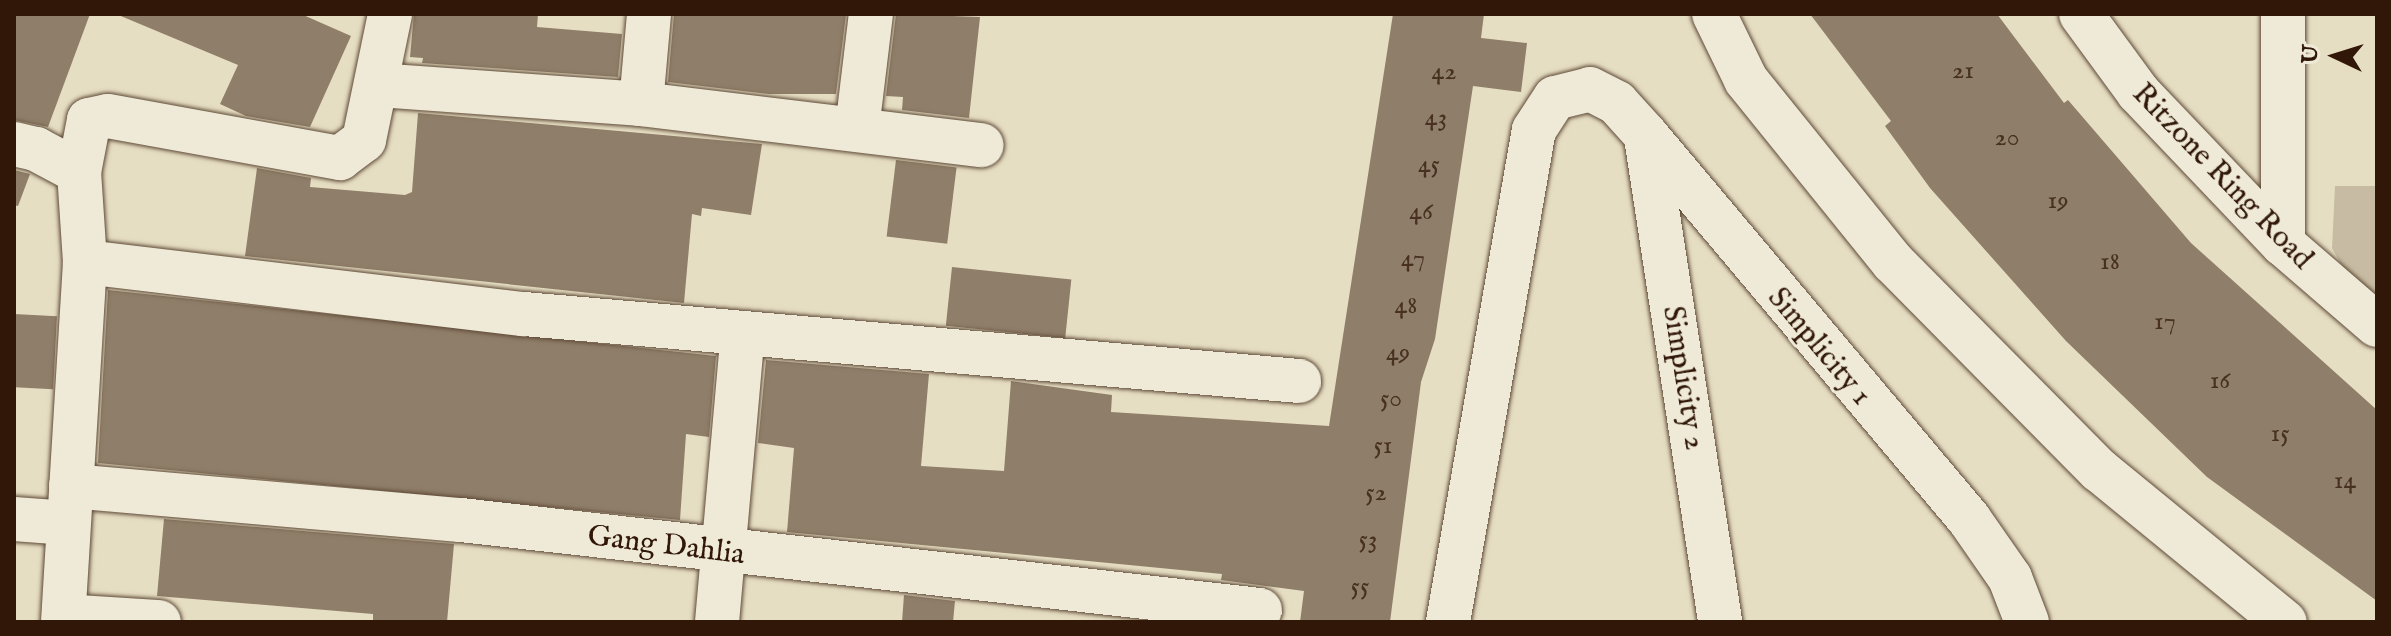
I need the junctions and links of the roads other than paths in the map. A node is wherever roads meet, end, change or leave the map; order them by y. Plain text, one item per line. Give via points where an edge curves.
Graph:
1 (390, 14) edge
2 (649, 14) edge
3 (871, 14) edge
4 (1714, 14) edge
5 (2081, 14) edge
6 (2283, 14) edge
7 (377, 85) junction
8 (641, 104) junction
9 (857, 129) junction
10 (1646, 135) junction
11 (14, 144) edge
12 (982, 145) dead end
13 (79, 172) junction
14 (2283, 244) junction
15 (85, 262) junction
16 (2377, 325) edge
17 (743, 333) junction
18 (1299, 381) dead end
19 (70, 505) junction
20 (14, 519) edge
21 (722, 553) junction
22 (1260, 610) dead end
23 (1170, 612) edge
24 (64, 619) edge
25 (159, 622) edge
26 (717, 622) edge
27 (1448, 622) edge
28 (1720, 622) edge
29 (2027, 622) edge
30 (2285, 622) edge

1 - 7 street
2 - 8 street
3 - 9 street
4 - 30 street via 1746,80 1893,262 2099,470
5 - 14 street, Ritzone Ring Road via 2138,92
6 - 14 street
7 - 8 street
7 - 13 street via 364,140 340,158 96,116 89,120
8 - 9 street
9 - 12 street
10 - 27 street, Simplicity 1 via 1617,103 1590,89 1555,98 1534,130
10 - 28 street, Simplicity 2
10 - 29 street, Simplicity 1 via 1969,519 2010,578
11 - 13 street via 36,149
13 - 15 street
14 - 16 street, Ritzone Ring Road
15 - 17 street
15 - 19 street
17 - 18 street
17 - 21 street
19 - 20 street, Gang Dahlia
19 - 21 street, Gang Dahlia via 461,520
19 - 24 street
21 - 23 street, Gang Dahlia
21 - 26 street
22 - 23 street, Gang Dahlia
24 - 25 street

